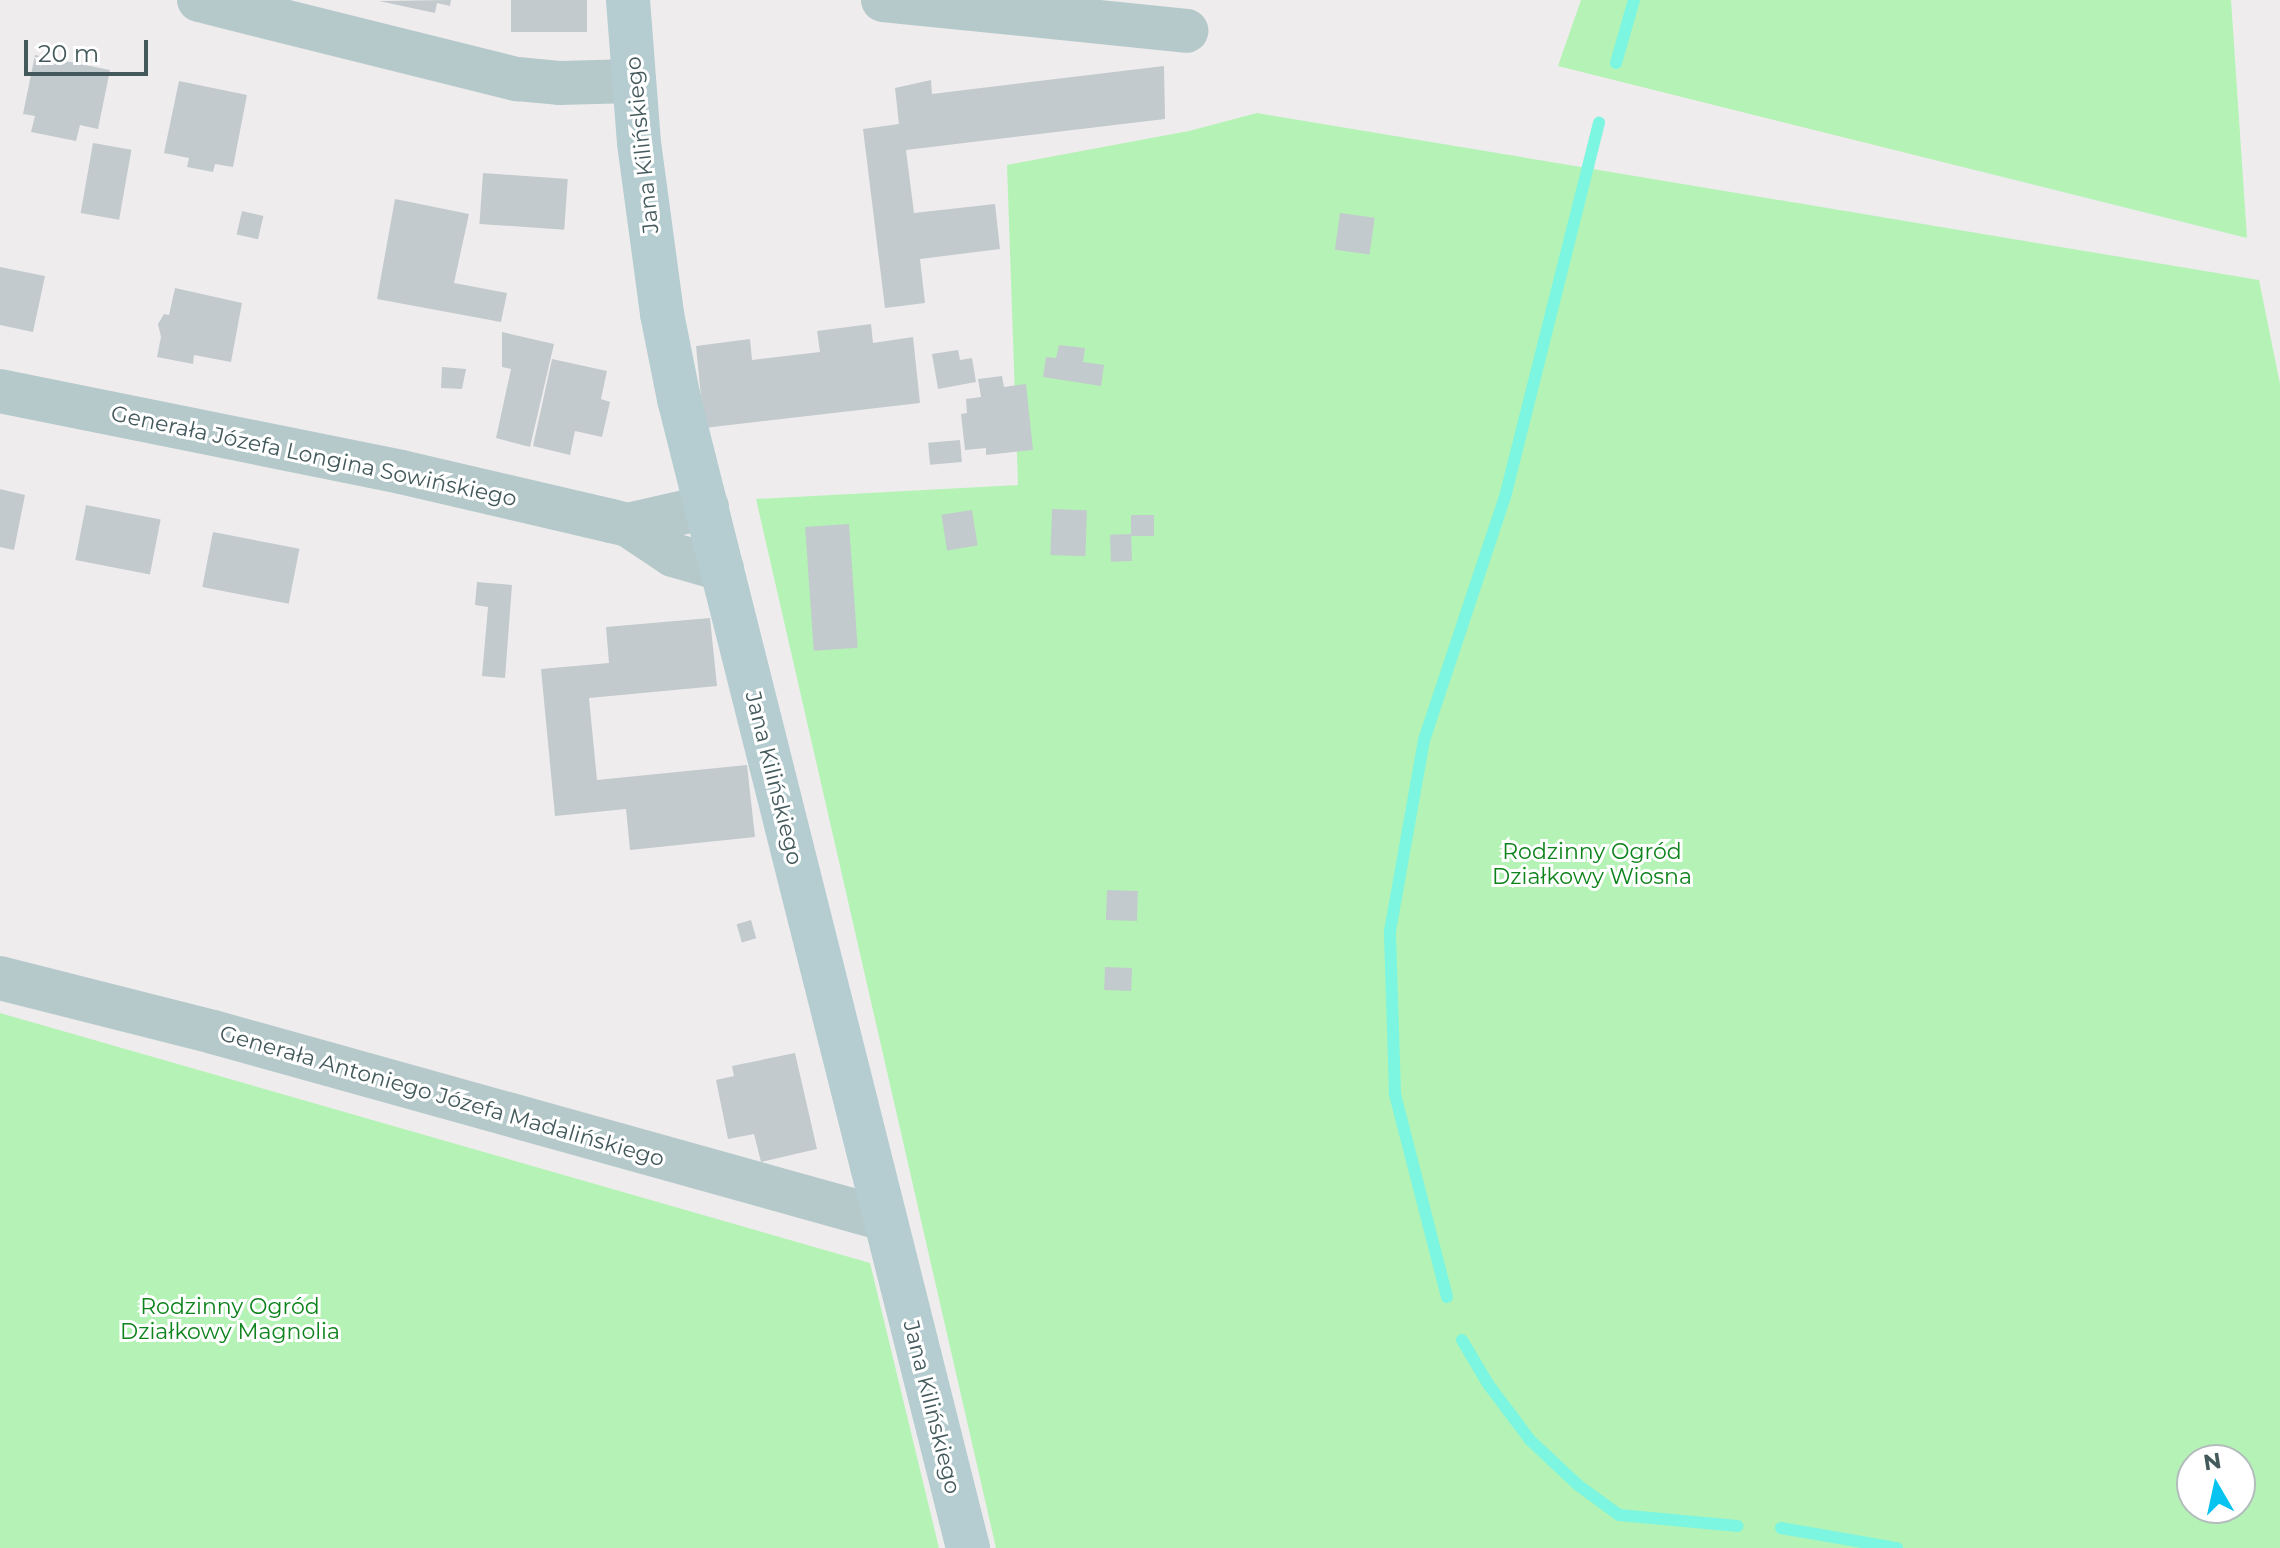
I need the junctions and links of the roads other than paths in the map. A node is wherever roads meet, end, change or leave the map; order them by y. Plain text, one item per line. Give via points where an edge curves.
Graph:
1 (199, 0) edge
2 (628, 0) edge
3 (883, 0) edge
4 (1186, 31) dead end
5 (633, 81) junction
6 (0, 391) edge
7 (707, 507) junction
8 (628, 525) junction
9 (722, 569) junction
10 (0, 978) edge
11 (884, 1219) junction
12 (968, 1548) edge

1 - 5 street via 517,79
2 - 5 street, Jana Kilińskiego
3 - 4 street
5 - 7 street, Jana Kilińskiego via 662,314
6 - 8 street, Generała Józefa Longina Sowińskiego via 401,472
7 - 8 street, Generała Józefa Longina Sowińskiego
7 - 9 street, Jana Kilińskiego
8 - 9 street, Generała Józefa Longina Sowińskiego via 673,555
9 - 11 street, Jana Kilińskiego
10 - 11 street, Generała Antoniego Józefa Madalińskiego
11 - 12 street, Jana Kilińskiego

